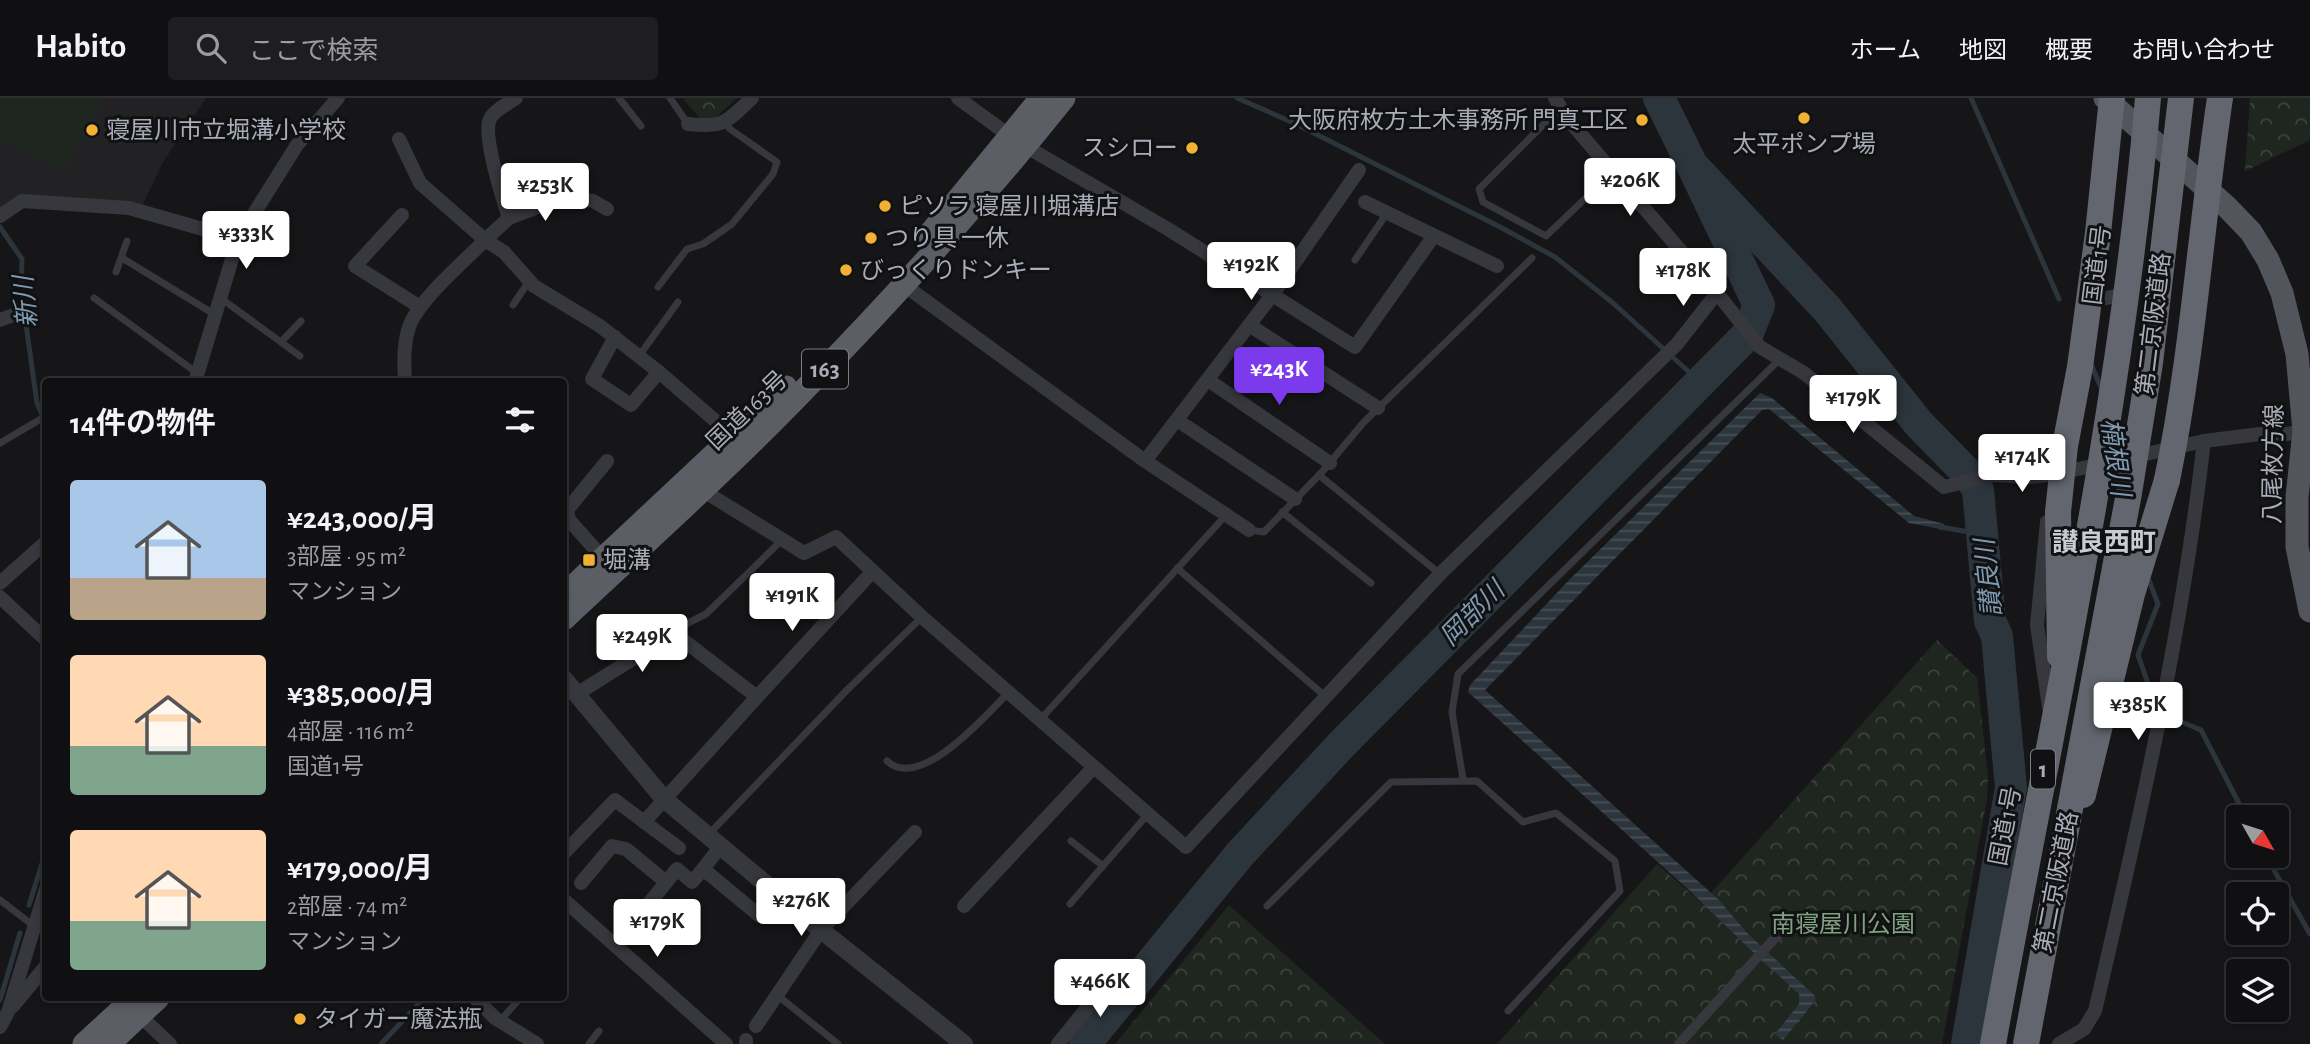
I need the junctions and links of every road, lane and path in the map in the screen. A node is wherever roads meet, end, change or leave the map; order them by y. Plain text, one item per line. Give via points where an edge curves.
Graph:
1 (338, 98) edge
2 (516, 98) edge
3 (619, 98) edge
4 (670, 98) edge
5 (752, 98) edge
6 (958, 98) edge
7 (1041, 98) edge
8 (1064, 98) edge
9 (2105, 98) edge
10 (2112, 98) edge
11 (2143, 98) edge
12 (2148, 98) edge
13 (2183, 98) edge
14 (2220, 98) edge
15 (1558, 103) edge
16 (724, 122) junction
17 (688, 124) joint
18 (641, 126) dead end
19 (2140, 130) junction
20 (399, 139) dead end
21 (1018, 141) junction
22 (2179, 165) junction
23 (1359, 170) dead end
24 (1614, 172) junction
25 (1365, 202) dead end
26 (607, 209) dead end
27 (1387, 213) junction
28 (401, 215) dead end
29 (0, 216) edge
30 (509, 218) junction
31 (1433, 237) junction
32 (239, 239) junction
33 (485, 240) junction
34 (127, 241) dead end
35 (122, 258) junction
36 (1532, 258) dead end
37 (1355, 260) dead end
38 (1497, 266) dead end
39 (116, 272) dead end
40 (529, 281) junction
41 (904, 285) junction
42 (658, 287) dead end
43 (1717, 292) junction
44 (1273, 295) junction
45 (2120, 295) junction
46 (219, 297) junction
47 (94, 298) dead end
48 (678, 302) dead end
49 (513, 305) dead end
50 (420, 307) junction
51 (214, 314) junction
52 (301, 321) dead end
53 (1249, 326) junction
54 (615, 337) junction
55 (281, 342) junction
56 (300, 356) dead end
57 (639, 356) junction
58 (1780, 359) junction
59 (659, 372) junction
60 (195, 378) edge
61 (196, 378) edge
62 (405, 378) edge
63 (1208, 380) junction
64 (1378, 408) junction
65 (42, 418) edge
66 (1177, 420) junction
67 (2147, 420) dead end
68 (2307, 431) edge
69 (734, 437) junction
70 (2100, 438) dead end
71 (2204, 441) junction
72 (0, 443) edge
73 (607, 461) dead end
74 (1145, 461) junction
75 (1330, 463) junction
76 (1319, 475) junction
77 (2052, 475) junction
78 (702, 490) junction
79 (2134, 490) dead end
80 (2091, 494) dead end
81 (1295, 499) junction
82 (567, 507) edge
83 (1282, 512) junction
84 (567, 514) edge
85 (1226, 515) junction
86 (1249, 530) joint
87 (783, 540) junction
88 (42, 546) edge
89 (603, 558) junction
90 (1177, 568) junction
91 (873, 571) junction
92 (1440, 574) junction
93 (1, 582) edge
94 (1371, 583) dead end
95 (567, 592) edge
96 (0, 597) edge
97 (2310, 611) edge
98 (567, 616) edge
99 (922, 617) junction
100 (671, 635) junction
101 (42, 636) edge
102 (2060, 672) junction
103 (567, 683) edge
104 (1008, 693) junction
105 (575, 695) junction
106 (1326, 696) junction
107 (757, 697) junction
108 (1039, 721) junction
109 (2051, 722) junction
110 (887, 761) dead end
111 (1093, 768) junction
112 (1463, 779) junction
113 (664, 799) junction
114 (1148, 814) junction
115 (644, 822) junction
116 (915, 832) dead end
117 (714, 841) junction
118 (1071, 841) dead end
119 (679, 848) dead end
120 (567, 850) edge
121 (1103, 866) junction
122 (703, 869) junction
123 (2060, 881) junction
124 (581, 883) dead end
125 (666, 883) junction
126 (0, 900) edge
127 (42, 901) edge
128 (567, 903) edge
129 (1070, 904) dead end
130 (964, 906) dead end
131 (1267, 906) dead end
132 (760, 916) dead end
133 (633, 922) dead end
134 (34, 926) junction
135 (1784, 928) dead end
136 (821, 930) junction
137 (42, 971) edge
138 (1115, 972) dead end
139 (777, 995) junction
140 (478, 1001) edge
141 (517, 1001) edge
142 (134, 1005) edge
143 (1508, 1011) dead end
144 (8, 1012) junction
145 (500, 1021) junction
146 (756, 1026) dead end
147 (0, 1027) edge
148 (600, 1031) dead end
149 (84, 1044) edge
150 (109, 1044) edge
151 (170, 1044) edge
152 (537, 1044) edge
153 (589, 1044) edge
154 (726, 1044) edge
155 (838, 1044) edge
156 (964, 1044) edge
157 (1058, 1044) edge
158 (1679, 1044) edge
159 (1992, 1044) edge
160 (2028, 1044) edge
161 (2059, 1044) edge

1 - 32 street via 298,145
2 - 30 street via 490,117 487,126
3 - 18 lane
4 - 17 lane
5 - 16 street
6 - 21 street
7 - 21 highway, 国道163号 / 163
8 - 21 highway, 国道163号 / 163
9 - 19 main road, 八尾枚方線
10 - 102 highway, bridge via 2098,233 2058,512
11 - 19 highway, 国道1号
12 - 159 highway, 第二京阪道路, bridge via 2097,490
13 - 22 highway
13 - 160 highway, 第二京阪道路, bridge via 2129,493
14 - 123 highway, bridge via 2180,415 2167,480 2132,594
15 - 24 street
15 - 24 lane via 1479,189 1483,202 1546,236
16 - 17 street via 712,127
16 - 42 lane via 777,162 773,174 732,225 687,249
19 - 22 main road, 八尾枚方線
19 - 45 highway, 国道1号
20 - 33 street via 420,183
21 - 41 highway, 国道163号 / 163
21 - 44 street
21 - 69 highway, 国道163号 / 163
22 - 67 highway
22 - 68 main road, 八尾枚方線 via 2226,206 2268,260 2283,293 2297,354
23 - 44 street
24 - 43 street
25 - 27 street
26 - 30 street via 593,201 562,198
27 - 31 street
27 - 37 lane
28 - 50 street via 355,266
29 - 32 street via 22,201 129,208
30 - 33 street
31 - 38 street
31 - 44 street via 1355,347
32 - 46 street
33 - 40 street via 504,252
33 - 50 street
34 - 35 lane
35 - 39 lane
35 - 51 lane
36 - 64 lane
40 - 49 lane
40 - 54 street
41 - 74 street
41 - 78 highway, 国道163号 / 163
43 - 58 street via 1760,347
43 - 92 street via 1677,344
44 - 53 street
45 - 70 highway, 国道1号
45 - 77 street via 2083,303 2079,309
46 - 51 street
46 - 55 lane
47 - 60 lane
48 - 57 lane
50 - 62 street via 410,324 404,352
51 - 61 street
52 - 55 lane
53 - 63 street
53 - 64 street
54 - 57 street
54 - 59 street via 592,379 631,405
55 - 56 lane
57 - 59 street
58 - 77 street via 1804,373 1944,487 1991,475
58 - 112 lane via 1458,674 1452,712
59 - 69 street
63 - 66 street
63 - 75 street
64 - 75 lane
65 - 72 lane
66 - 74 street
66 - 81 street
68 - 71 street
68 - 97 main road, 八尾枚方線 via 2297,497 2297,547
69 - 89 highway, 国道163号 / 163
71 - 77 street
71 - 161 street via 2195,525 2151,770 2095,1011 2084,1029
73 - 82 street
74 - 85 street
75 - 76 lane
76 - 81 lane
76 - 92 lane
77 - 109 street via 2037,625
78 - 87 street
78 - 98 highway, 国道163号 / 163
79 - 123 highway, 1
80 - 102 highway, 国道1号 / 1
81 - 83 lane
83 - 86 lane via 1264,532
83 - 94 lane
84 - 89 street
85 - 86 street
85 - 90 lane
87 - 91 street via 804,553 836,537
87 - 100 lane via 706,614
88 - 93 street
89 - 95 highway, 国道163号 / 163
90 - 106 lane
90 - 108 lane
91 - 99 street
91 - 107 street
92 - 106 street
96 - 101 street
99 - 104 street
99 - 117 lane via 847,690
100 - 105 street
100 - 107 street
102 - 109 highway, 国道1号 / 1
103 - 105 street
104 - 108 street
104 - 110 lane via 937,757 903,769
105 - 113 street
106 - 114 street via 1186,847
107 - 113 street
108 - 111 street
109 - 159 highway, 国道1号 / 1
111 - 114 street
111 - 130 street
112 - 131 lane via 1391,782
112 - 143 lane via 1476,781 1523,822 1556,813 1615,861 1620,891
113 - 115 street
113 - 117 street
114 - 121 lane
115 - 119 street
115 - 120 street via 615,800
116 - 136 street
117 - 122 street
117 - 136 street
118 - 121 lane
121 - 129 lane
122 - 125 street via 692,882 677,869
122 - 132 street
123 - 160 highway, 1
124 - 125 street via 612,846 626,849
125 - 133 street
126 - 134 lane
127 - 134 street
128 - 154 street
134 - 144 street
135 - 158 street
136 - 139 street
136 - 156 street
137 - 144 street
138 - 157 street
139 - 146 street
139 - 155 lane
140 - 145 street
141 - 145 lane
142 - 149 highway
142 - 150 highway
142 - 151 street
144 - 147 street
145 - 152 street
148 - 153 lane

